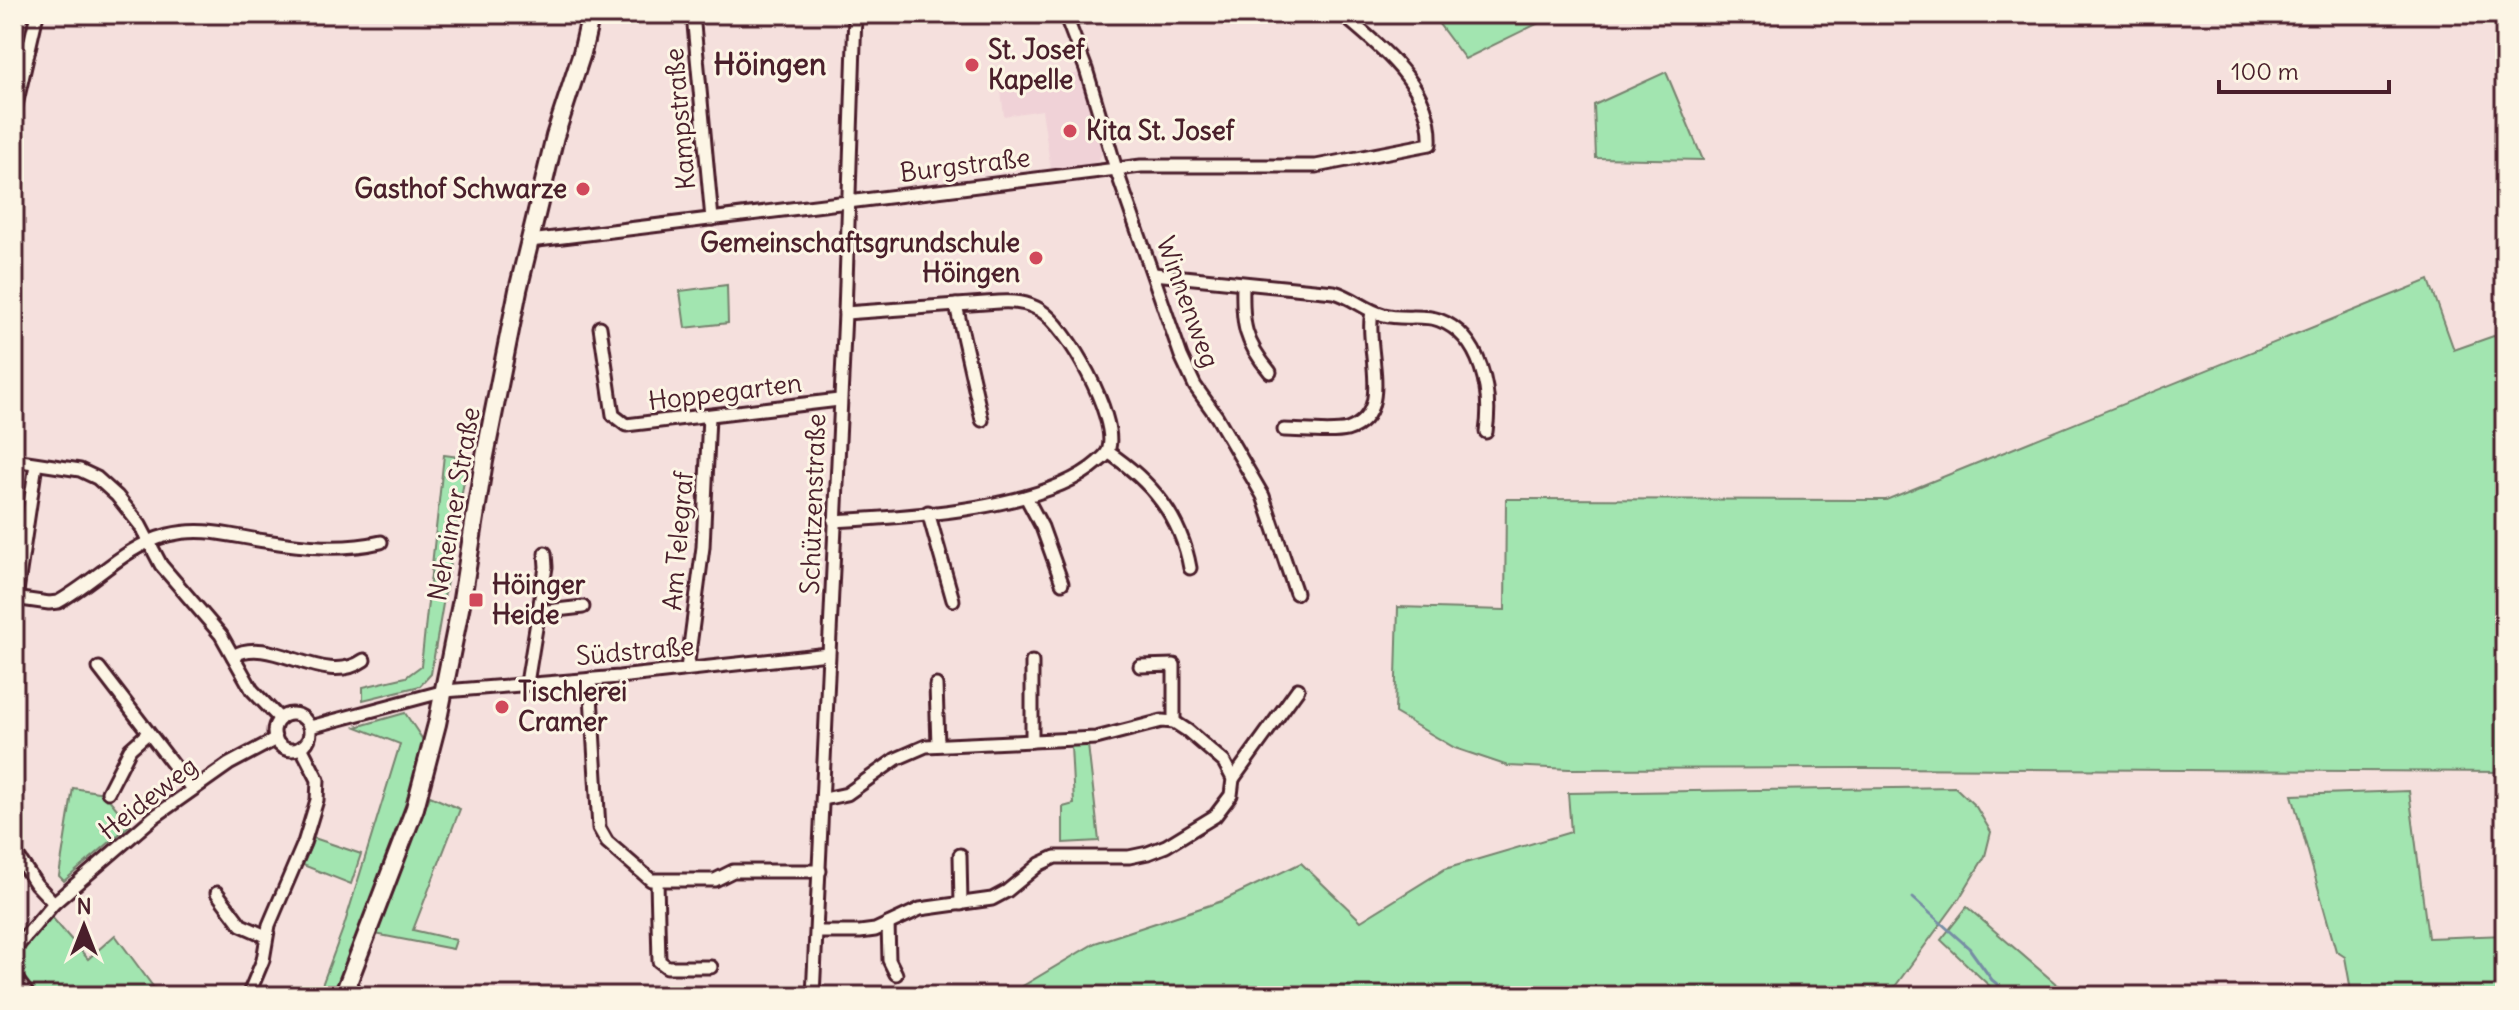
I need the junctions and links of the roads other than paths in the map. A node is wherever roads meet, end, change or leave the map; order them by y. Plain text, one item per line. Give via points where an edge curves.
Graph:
1 (37, 14) edge
2 (591, 14) edge
3 (693, 14) edge
4 (855, 14) edge
5 (1098, 14) edge
6 (1342, 14) edge
7 (1066, 16) edge
8 (14, 114) edge
9 (1116, 169) junction
10 (849, 201) junction
11 (712, 219) junction
12 (530, 241) junction
13 (1154, 274) junction
14 (1243, 285) junction
15 (956, 305) junction
16 (1372, 312) junction
17 (845, 313) junction
18 (600, 327) dead end
19 (1270, 372) dead end
20 (839, 400) junction
21 (709, 416) junction
22 (982, 420) dead end
23 (1284, 430) dead end
24 (1486, 432) dead end
25 (1108, 452) junction
26 (14, 460) edge
27 (36, 464) junction
28 (1026, 497) junction
29 (928, 512) junction
30 (834, 521) junction
31 (148, 542) junction
32 (381, 542) dead end
33 (545, 553) dead end
34 (1190, 568) dead end
35 (1062, 583) dead end
36 (1296, 593) dead end
37 (15, 598) edge
38 (953, 600) dead end
39 (583, 607) dead end
40 (539, 612) junction
41 (828, 654) junction
42 (233, 656) junction
43 (364, 660) dead end
44 (1032, 662) dead end
45 (1140, 666) dead end
46 (99, 668) dead end
47 (687, 669) junction
48 (590, 679) junction
49 (527, 683) junction
50 (936, 685) dead end
51 (1298, 689) dead end
52 (445, 691) junction
53 (280, 719) junction
54 (1174, 722) junction
55 (310, 727) junction
56 (148, 733) junction
57 (276, 739) junction
58 (1032, 741) junction
59 (938, 745) junction
60 (301, 747) junction
61 (1233, 779) junction
62 (192, 789) junction
63 (108, 792) dead end
64 (824, 799) junction
65 (14, 851) edge
66 (960, 855) dead end
67 (820, 871) junction
68 (657, 881) junction
69 (217, 893) dead end
70 (54, 903) junction
71 (961, 904) junction
72 (888, 924) junction
73 (817, 932) junction
74 (266, 936) junction
75 (14, 950) edge
76 (711, 967) dead end
77 (896, 974) dead end
78 (14, 976) edge
79 (29, 996) edge
80 (248, 996) edge
81 (343, 996) edge
82 (813, 996) edge

1 - 8 street
2 - 12 main road, Neheimer Straße
3 - 11 street, Kampstraße
4 - 10 street, Schützenstraße
5 - 7 street
6 - 9 street, Burgstraße via 1409,76 1424,106 1430,144 1316,166
7 - 9 street, Winnenweg
9 - 10 street, Burgstraße
9 - 13 street, Winnenweg
10 - 11 street, Burgstraße
10 - 17 street, Schützenstraße
11 - 12 street, Burgstraße
12 - 52 main road, Neheimer Straße via 485,456
13 - 14 street
13 - 36 street, Winnenweg via 1187,371 1270,511
14 - 16 street via 1334,292
14 - 19 street via 1245,334
15 - 17 street
15 - 22 street
15 - 25 street via 1023,303 1053,319 1091,381 1109,433
16 - 23 street via 1375,400 1368,417 1346,430
16 - 24 street via 1432,318 1460,334 1484,379
17 - 20 street, Schützenstraße
18 - 21 street, Hoppegarten via 611,406 619,422 636,426
20 - 21 street, Hoppegarten
20 - 30 street, Schützenstraße
21 - 47 street, Am Telegraf via 703,547
25 - 28 street via 1082,474
25 - 34 street via 1174,517
26 - 27 street
27 - 31 street via 97,478 130,510
27 - 37 street
28 - 29 street
28 - 35 street
29 - 30 street
29 - 38 street
30 - 41 street, Schützenstraße
31 - 32 street via 202,530 307,546 353,549
31 - 37 street via 58,602
31 - 42 street
33 - 40 street
39 - 40 street
40 - 49 street
41 - 47 street, Südstraße
41 - 64 street, Schützenstraße
42 - 43 street via 252,649 333,669 353,669
42 - 53 street via 252,690
44 - 58 street
45 - 54 street via 1174,665
46 - 56 street
47 - 48 street, Südstraße
48 - 49 street, Südstraße
48 - 68 street via 599,828 607,842
49 - 52 street, Südstraße
50 - 59 street
51 - 61 street
52 - 55 street
52 - 81 main road, Neheimer Straße via 415,808
53 - 55 street via 294,714
53 - 57 street
54 - 58 street via 1149,723 1096,738
54 - 61 street via 1224,762
55 - 60 street via 309,739
56 - 62 street
56 - 63 street via 130,749
57 - 60 street via 284,748
57 - 62 street, Heideweg
58 - 59 street
59 - 64 street via 907,753 847,794
60 - 74 street via 318,780 317,800
61 - 71 street via 1231,795 1215,816 1166,846 1129,857 1055,857 1000,896
62 - 70 street, Heideweg
64 - 67 street, Schützenstraße
65 - 70 street
66 - 71 street
67 - 68 street via 733,871 715,880
67 - 73 street, Schützenstraße
68 - 76 street via 659,961 667,967
69 - 74 street via 241,925
70 - 75 street, Heideweg
71 - 72 street via 910,911
72 - 73 street via 860,932
72 - 77 street via 889,960
73 - 82 street, Schützenstraße
74 - 80 street via 263,960
78 - 79 street

